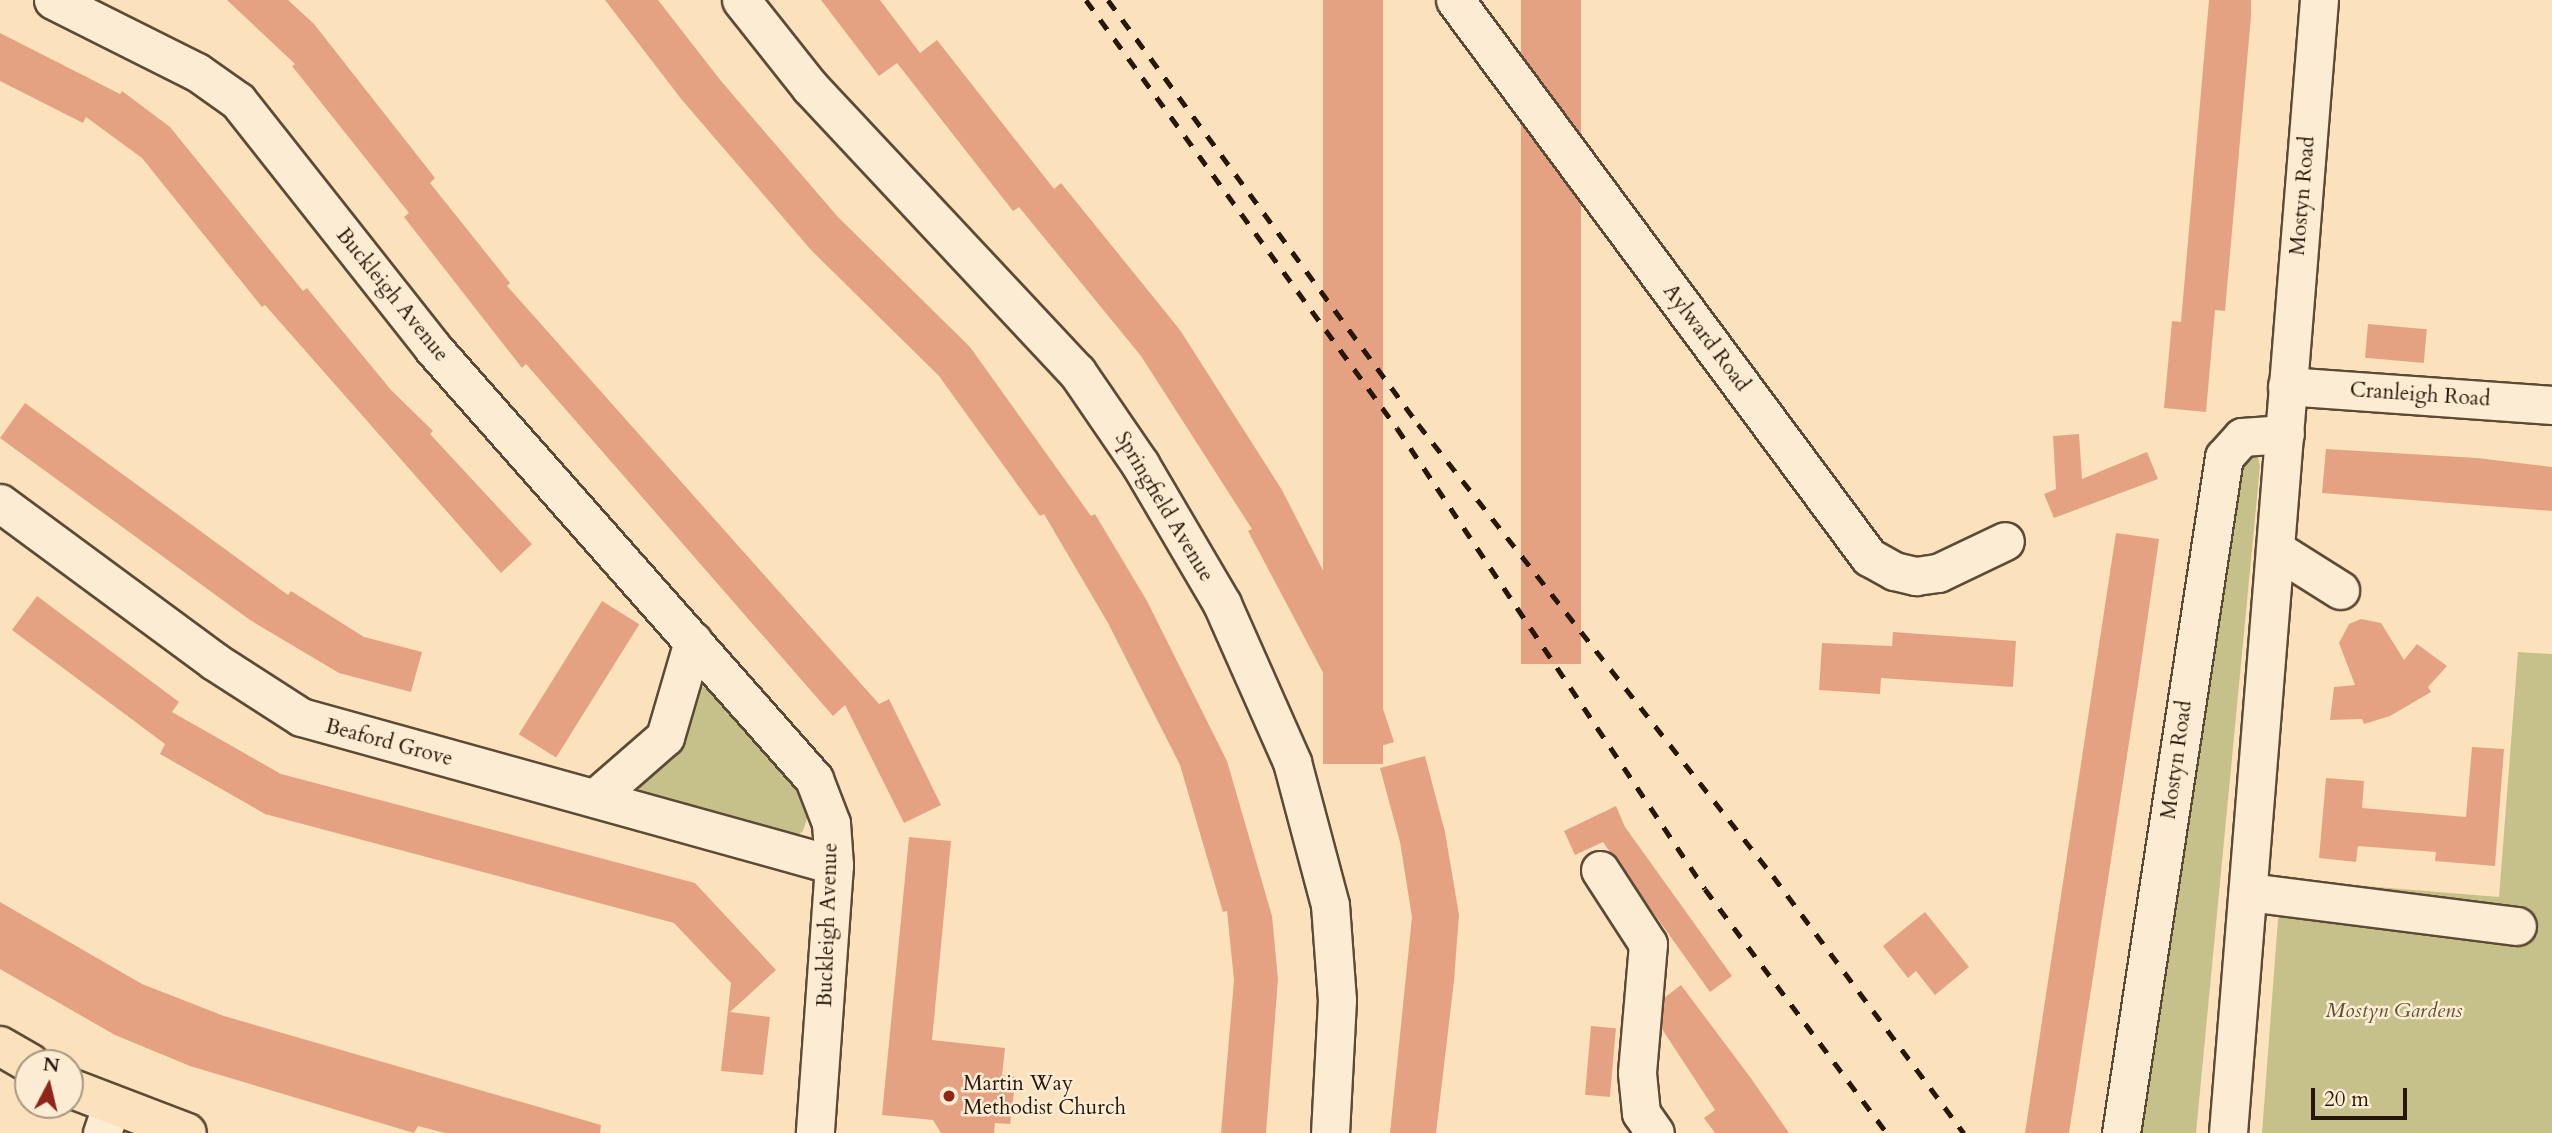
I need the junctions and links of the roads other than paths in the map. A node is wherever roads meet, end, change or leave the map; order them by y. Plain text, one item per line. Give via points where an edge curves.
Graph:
1 (53, 0) edge
2 (741, 0) edge
3 (1456, 0) edge
4 (2319, 0) edge
5 (2287, 386) junction
6 (2552, 405) edge
7 (2285, 433) junction
8 (0, 503) edge
9 (2005, 541) dead end
10 (2275, 549) junction
11 (2340, 590) dead end
12 (693, 641) junction
13 (595, 798) junction
14 (834, 865) junction
15 (1600, 870) dead end
16 (2248, 892) junction
17 (2517, 926) dead end
18 (84, 1100) edge
19 (106, 1120) edge
20 (1648, 1123) edge
21 (187, 1133) edge
22 (815, 1133) edge
23 (1330, 1133) edge
24 (2121, 1133) edge
25 (2228, 1133) edge

1 - 12 street, Buckleigh Avenue via 197,72 238,101 432,347
2 - 23 street, Springfield Avenue via 810,87 1077,372 1140,464 1222,604 1292,762 1330,905 1337,1000
3 - 9 street, Aylward Road via 1869,557 1894,571 1916,576 1938,573
4 - 5 street, Mostyn Road
5 - 6 street, Cranleigh Road
5 - 7 street, Mostyn Road
7 - 10 street, Mostyn Road
7 - 24 street, Mostyn Road via 2242,438 2224,457
8 - 13 street, Beaford Grove via 214,661 301,717
10 - 11 street
10 - 16 street, Mostyn Road
12 - 13 street via 665,737
12 - 14 street, Buckleigh Avenue via 814,779 831,823
13 - 14 street, Beaford Grove via 777,853
14 - 22 street, Buckleigh Avenue
15 - 20 street via 1648,944 1637,1073
16 - 17 street
16 - 25 street, Mostyn Road
18 - 19 main road
19 - 21 main road

